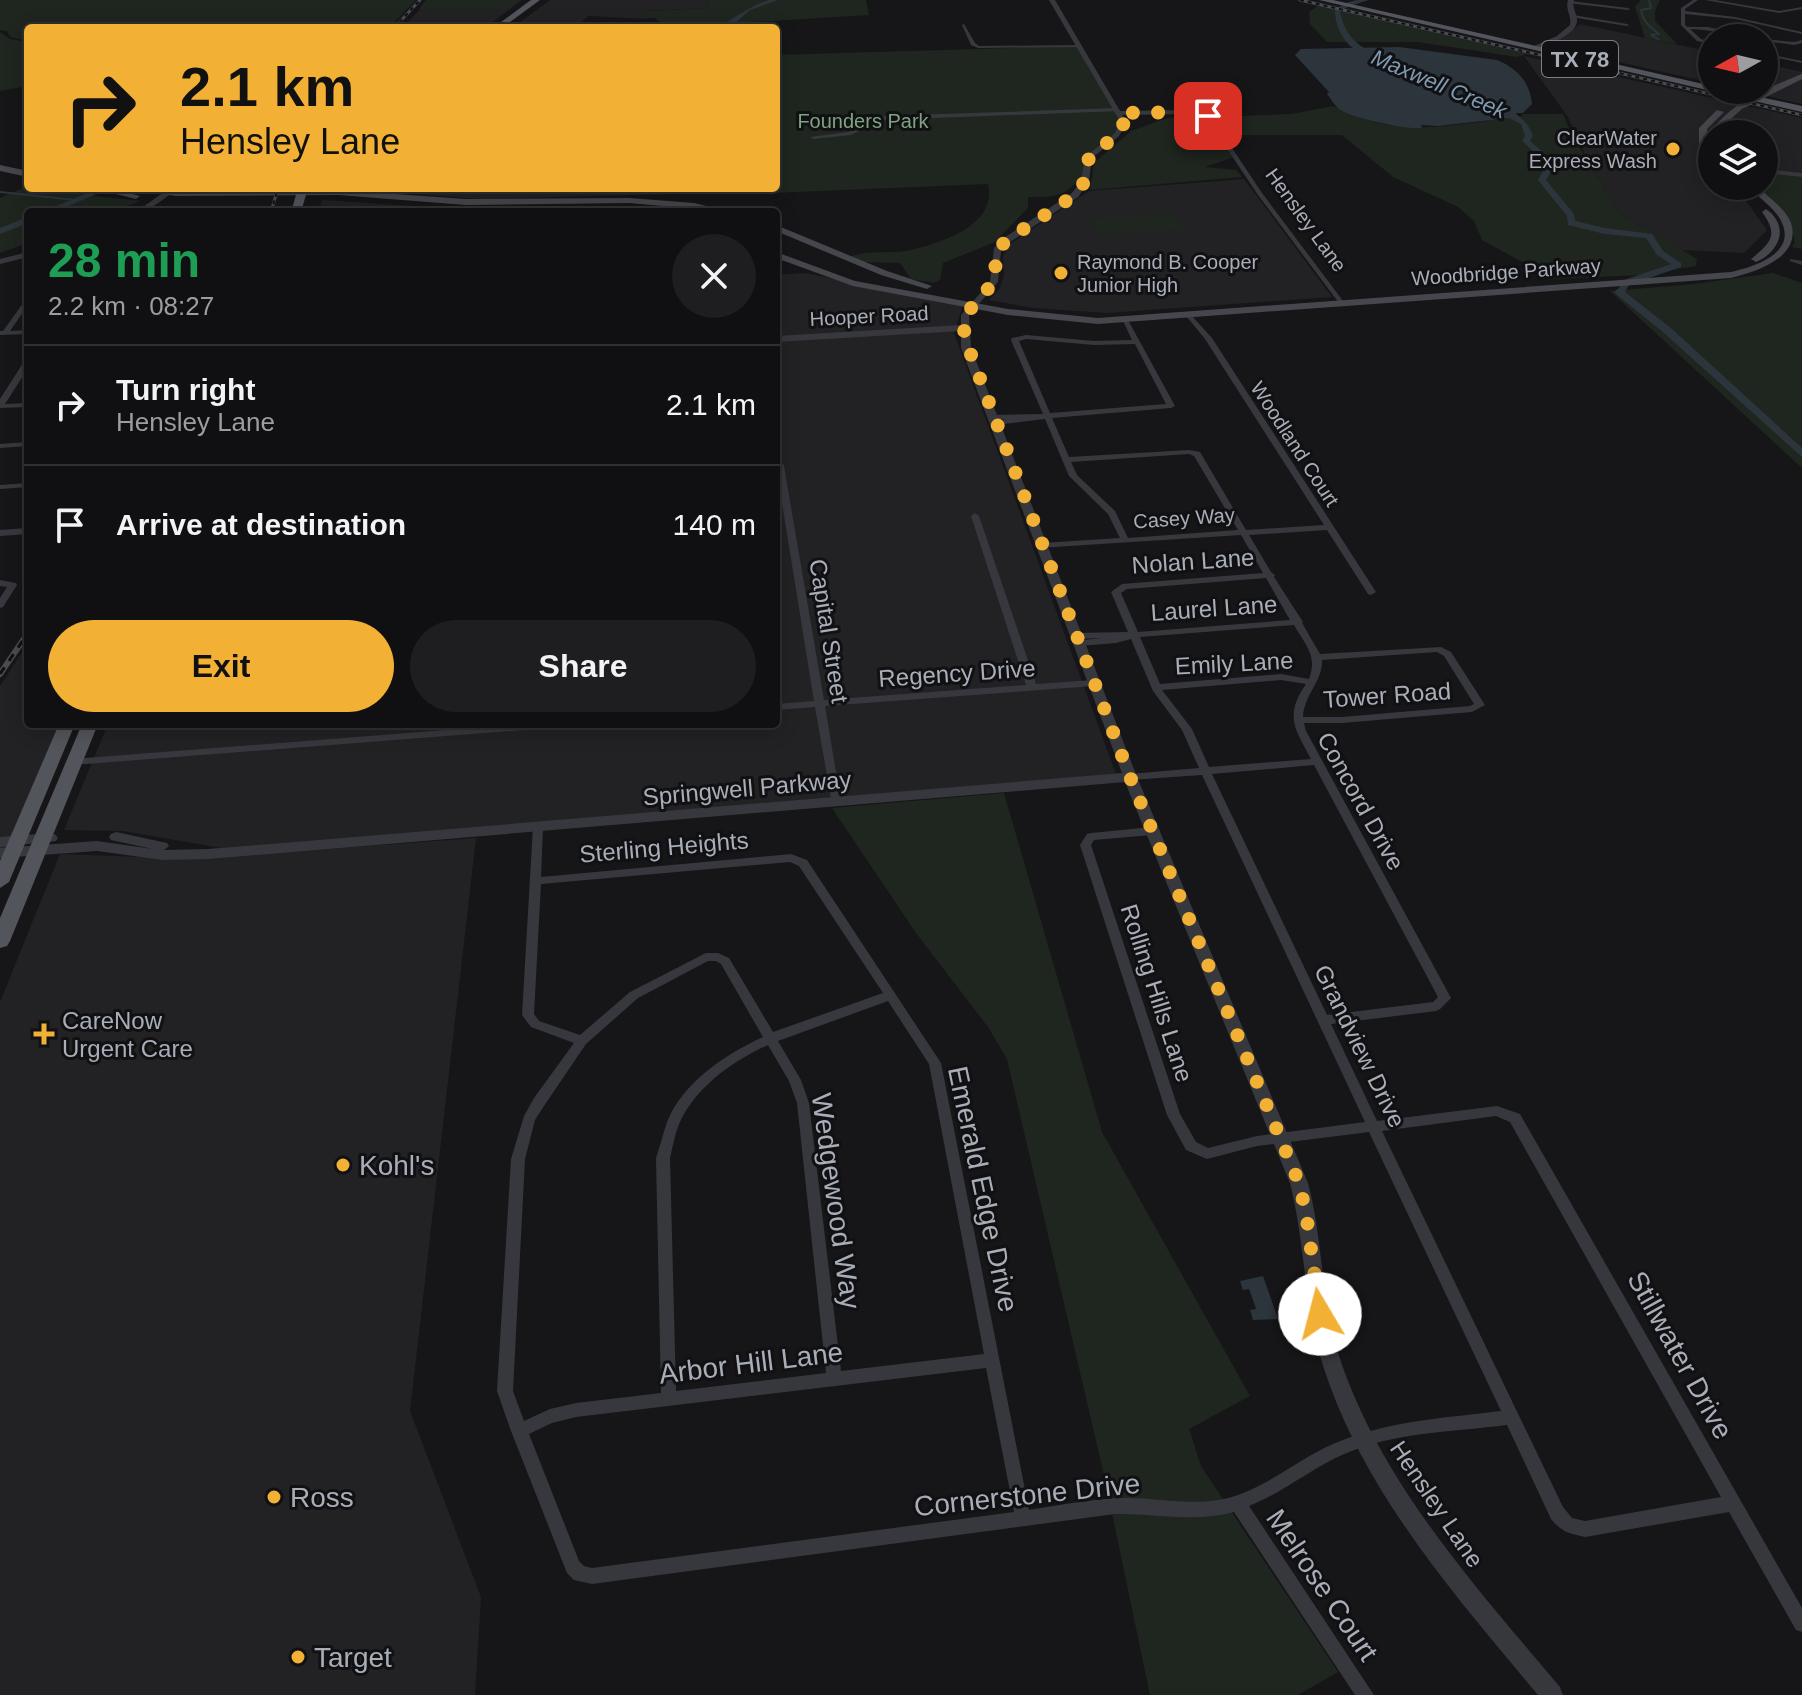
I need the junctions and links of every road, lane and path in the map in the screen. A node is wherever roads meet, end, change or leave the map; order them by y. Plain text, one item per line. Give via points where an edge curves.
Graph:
1 (536, 0) edge
2 (544, 0) edge
3 (1052, 0) edge
4 (1323, 0) edge
5 (1696, 0) edge
6 (1707, 0) edge
7 (1336, 1) edge
8 (1570, 1) edge
9 (1802, 8) edge
10 (1628, 9) dead end
11 (1683, 12) junction
12 (1573, 16) junction
13 (503, 24) edge
14 (511, 24) edge
15 (964, 25) dead end
16 (1627, 25) dead end
17 (1686, 28) junction
18 (1698, 28) edge
19 (1802, 33) edge
20 (1698, 39) edge
21 (1802, 41) edge
22 (1778, 42) edge
23 (1080, 46) junction
24 (1534, 46) junction
25 (1778, 58) edge
26 (1802, 64) edge
27 (1627, 70) junction
28 (1676, 76) junction
29 (1786, 76) junction
30 (1800, 77) edge
31 (1778, 81) edge
32 (1698, 83) edge
33 (1698, 85) edge
34 (1778, 86) edge
35 (1778, 100) edge
36 (1738, 104) edge
37 (1745, 104) edge
38 (1802, 107) edge
39 (1119, 112) junction
40 (1712, 117) junction
41 (1710, 120) edge
42 (1723, 120) joint
43 (813, 137) dead end
44 (0, 162) edge
45 (24, 167) edge
46 (0, 168) edge
47 (1778, 172) edge
48 (24, 173) edge
49 (1802, 175) edge
50 (116, 192) edge
51 (145, 192) edge
52 (308, 192) edge
53 (163, 196) junction
54 (1755, 200) edge
55 (1765, 200) edge
56 (547, 201) junction
57 (666, 201) junction
58 (146, 208) edge
59 (624, 208) edge
60 (658, 208) edge
61 (705, 208) edge
62 (780, 230) edge
63 (24, 255) edge
64 (780, 256) edge
65 (1792, 260) dead end
66 (0, 262) edge
67 (1802, 263) edge
68 (1673, 279) junction
69 (974, 302) junction
70 (1341, 302) junction
71 (24, 305) edge
72 (1197, 313) junction
73 (1126, 318) junction
74 (963, 328) junction
75 (24, 332) edge
76 (3, 333) edge
77 (780, 339) edge
78 (1136, 342) junction
79 (24, 368) edge
80 (24, 405) edge
81 (0, 406) edge
82 (1047, 416) junction
83 (994, 420) junction
84 (24, 444) edge
85 (0, 446) edge
86 (1065, 460) junction
87 (780, 466) dead end
88 (24, 485) edge
89 (0, 487) edge
90 (975, 516) dead end
91 (1329, 527) junction
92 (24, 531) edge
93 (1243, 532) junction
94 (0, 533) edge
95 (1125, 540) junction
96 (1042, 546) junction
97 (1271, 575) junction
98 (0, 583) edge
99 (1118, 588) joint
100 (1371, 592) dead end
101 (0, 605) edge
102 (1298, 622) junction
103 (1134, 635) junction
104 (1078, 640) junction
105 (1317, 657) junction
106 (1312, 682) junction
107 (1094, 683) junction
108 (1157, 687) junction
109 (1032, 688) junction
110 (820, 704) junction
111 (780, 707) edge
112 (1297, 720) junction
113 (65, 728) edge
114 (88, 728) edge
115 (481, 728) edge
116 (73, 762) junction
117 (1317, 762) junction
118 (1206, 771) junction
119 (1130, 777) junction
120 (836, 802) junction
121 (538, 827) junction
122 (1152, 831) junction
123 (38, 844) junction
124 (8, 846) edge
125 (798, 859) joint
126 (534, 881) junction
127 (0, 882) edge
128 (0, 941) edge
129 (891, 995) junction
130 (1322, 1020) junction
131 (771, 1039) junction
132 (582, 1041) junction
133 (1375, 1126) junction
134 (1280, 1138) junction
135 (993, 1360) junction
136 (834, 1379) junction
137 (669, 1399) junction
138 (1512, 1417) junction
139 (519, 1431) junction
140 (1367, 1440) junction
141 (1237, 1503) junction
142 (1734, 1503) junction
143 (1023, 1518) junction
144 (1802, 1624) edge
145 (1365, 1695) edge
146 (1552, 1695) edge

1 - 13 main road
2 - 14 main road
3 - 23 street
4 - 7 main road, TX 78
5 - 11 street
6 - 9 street via 1781,12
7 - 24 main road, TX 78
8 - 10 street
8 - 12 street
11 - 17 street
11 - 19 street
12 - 16 street
12 - 24 street via 1573,26
15 - 23 street via 978,47
17 - 18 street
17 - 20 street
21 - 22 street
23 - 39 street
24 - 27 main road, TX 78
24 - 28 main road, TX 78
25 - 26 street
26 - 29 main road
27 - 28 main road
27 - 33 main road, TX 78
28 - 32 main road, TX 78
29 - 30 main road
29 - 31 main road
30 - 34 main road
35 - 38 main road, TX 78
36 - 40 main road
37 - 42 main road
39 - 43 street via 881,118 849,134
39 - 69 street via 1124,123 1089,157 1085,181 1075,195 1001,245 994,259 994,282
39 - 70 street, Hensley Lane via 1208,116
40 - 41 main road
40 - 42 main road
44 - 45 main road
46 - 48 main road
47 - 49 street
50 - 53 main road
51 - 53 main road
52 - 53 main road via 220,201
52 - 56 main road via 466,204
53 - 58 street
54 - 68 main road, Woodbridge Parkway via 1778,230 1772,248 1744,265
55 - 68 main road, Woodbridge Parkway via 1788,224 1786,249 1752,270
56 - 57 main road
56 - 59 main road
57 - 60 main road
57 - 61 main road
62 - 69 main road, Woodbridge Parkway via 884,273
63 - 66 street
64 - 69 main road, Woodbridge Parkway via 853,283
65 - 67 street
68 - 70 main road, Woodbridge Parkway
69 - 73 main road, Woodbridge Parkway via 1067,320
69 - 74 street
70 - 72 main road, Woodbridge Parkway
71 - 76 street
72 - 73 main road, Woodbridge Parkway
72 - 91 street, Woodland Court
73 - 78 street
74 - 77 street, Hooper Road
74 - 83 street, Hensley Lane
75 - 76 street
78 - 82 street via 1170,407
78 - 82 street via 1015,340
79 - 81 street
80 - 81 street
82 - 83 street
82 - 86 street
83 - 96 street, Hensley Lane
84 - 85 street
86 - 93 street via 1195,453
86 - 95 street via 1079,484 1112,513
87 - 110 street, Capital Street
88 - 89 street
90 - 109 street
91 - 93 street, Casey Way
91 - 100 street, Woodland Court
92 - 94 street
93 - 95 street, Casey Way
93 - 97 street
95 - 96 street, Casey Way
96 - 104 street, Hensley Lane
97 - 99 street, Nolan Lane
97 - 102 street
98 - 101 street via 12,584
99 - 103 street, Grandview Drive
102 - 103 street, Laurel Lane
102 - 105 street
103 - 104 street, Laurel Lane
103 - 108 street, Grandview Drive
104 - 107 street, Hensley Lane
105 - 106 street, Concord Drive
105 - 112 street, Tower Road via 1442,650 1479,707
106 - 108 street, Emily Lane via 1281,677
106 - 112 street, Concord Drive via 1299,702
107 - 109 street, Regency Drive
107 - 119 street, Hensley Lane
108 - 118 street, Grandview Drive via 1187,729
109 - 110 street, Regency Drive
110 - 111 street, Regency Drive
110 - 120 street, Capital Street
112 - 117 street, Concord Drive
113 - 124 main road
114 - 116 main road
115 - 116 street
116 - 123 main road
117 - 118 street, Springwell Parkway
117 - 130 street, Concord Drive via 1444,994 1444,1002 1436,1006
118 - 119 street, Springwell Parkway
118 - 130 street, Grandview Drive
119 - 120 street, Springwell Parkway
119 - 122 street, Hensley Lane
120 - 121 street, Springwell Parkway
121 - 123 street, Springwell Parkway via 208,854
121 - 126 street
122 - 134 street, Hensley Lane
122 - 134 street, Rolling Hills Lane via 1088,839 1085,845 1174,1115 1191,1146 1201,1153
123 - 124 street, Springwell Parkway
123 - 128 main road
124 - 127 main road
125 - 126 street, Sterling Heights
125 - 129 street, Emerald Edge Drive
126 - 132 street via 528,1015 535,1024
129 - 131 street
129 - 135 street, Emerald Edge Drive via 937,1071
130 - 133 street, Grandview Drive
131 - 132 street, Wedgewood Way via 725,961 706,957 615,1008
131 - 136 street, Wedgewood Way via 795,1080 804,1109
131 - 137 street via 742,1051 708,1076 689,1096 669,1133 663,1168
132 - 139 street via 529,1120 518,1159 504,1383
133 - 134 street
133 - 138 street, Grandview Drive
133 - 142 street, Stillwater Drive via 1497,1111 1519,1122
134 - 140 street, Hensley Lane via 1303,1197 1329,1355
135 - 136 street, Arbor Hill Lane
135 - 143 street, Emerald Edge Drive
136 - 137 street, Arbor Hill Lane
137 - 139 street, Arbor Hill Lane via 561,1413
138 - 140 street, Cornerstone Drive
138 - 142 street, Grandview Drive via 1567,1525 1585,1529
139 - 143 street, Cornerstone Drive via 580,1574
140 - 141 street, Cornerstone Drive via 1334,1451
140 - 146 street, Hensley Lane via 1427,1540
141 - 143 street, Cornerstone Drive via 1199,1510 1115,1506
141 - 145 street, Melrose Court
142 - 144 street, Stillwater Drive

